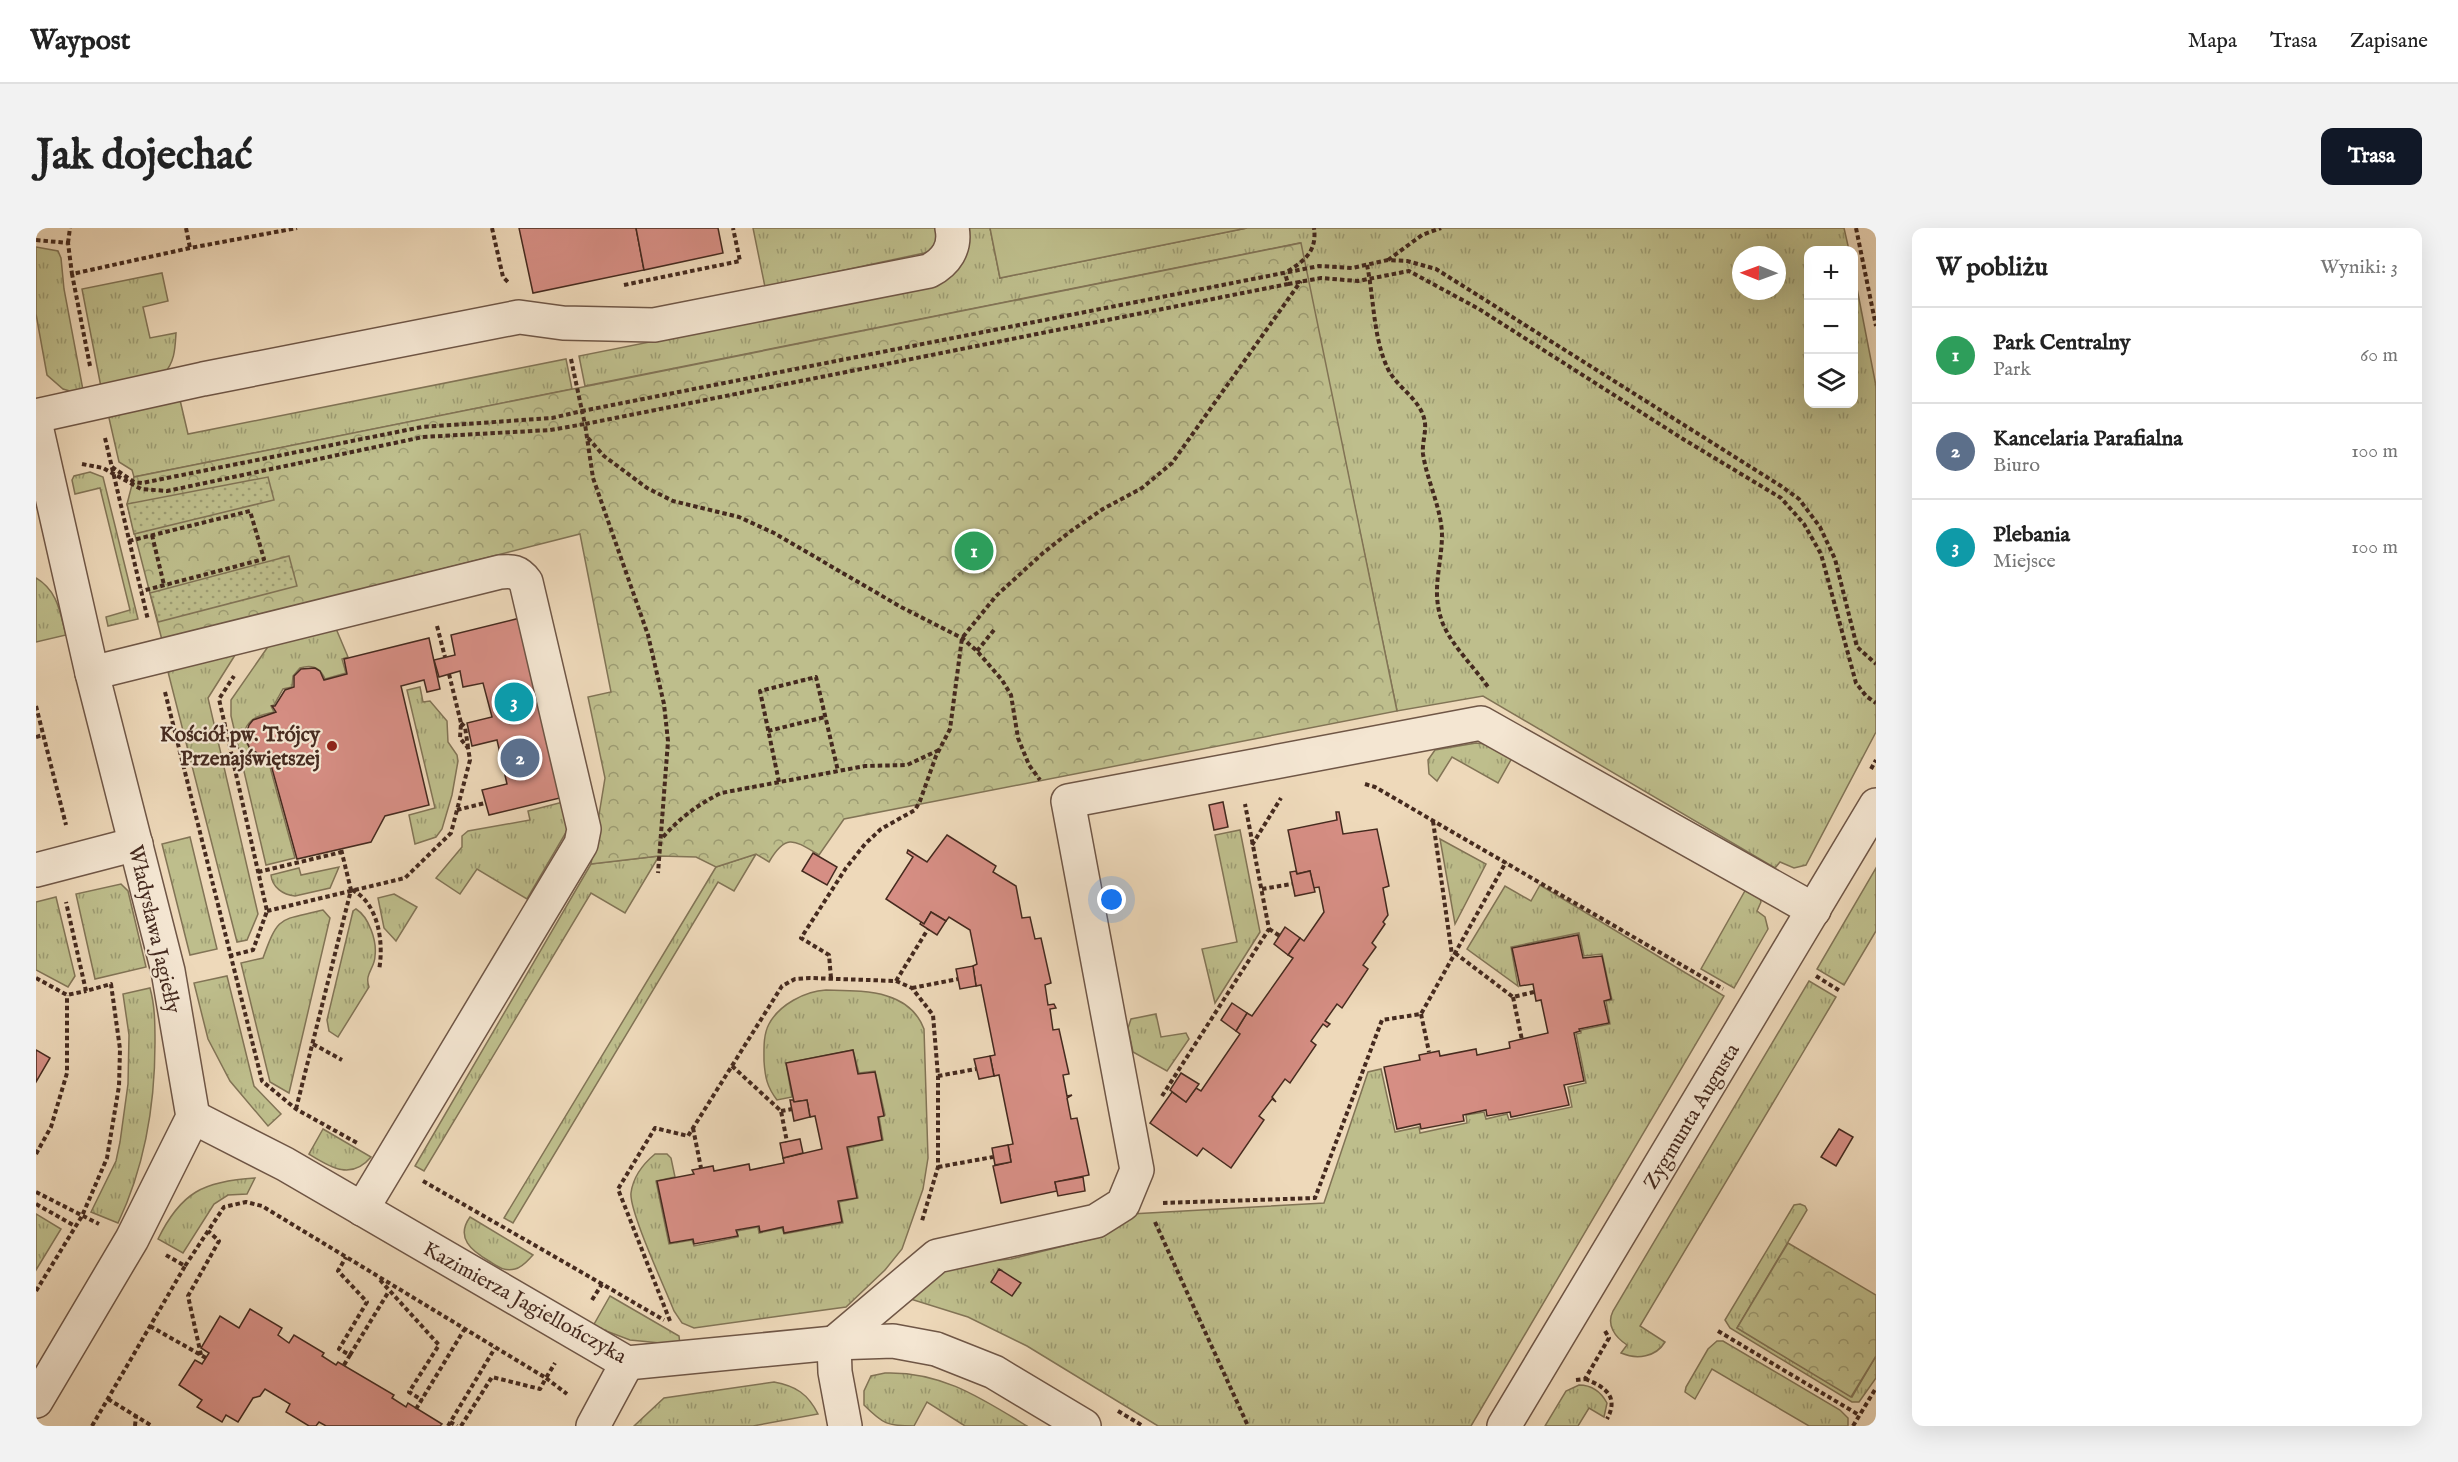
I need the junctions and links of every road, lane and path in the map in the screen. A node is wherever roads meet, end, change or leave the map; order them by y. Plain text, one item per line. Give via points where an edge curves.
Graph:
1 (70, 228) edge
2 (186, 228) edge
3 (297, 228) edge
4 (492, 228) edge
5 (733, 228) edge
6 (952, 228) edge
7 (1314, 228) edge
8 (1441, 228) edge
9 (1856, 228) edge
10 (36, 240) edge
11 (68, 243) junction
12 (190, 248) junction
13 (1388, 260) junction
14 (1367, 264) junction
15 (1285, 273) junction
16 (72, 274) junction
17 (1370, 279) junction
18 (1300, 282) junction
19 (510, 284) dead end
20 (1288, 284) junction
21 (623, 285) dead end
22 (1876, 326) edge
23 (574, 368) dead end
24 (96, 402) junction
25 (582, 411) junction
26 (36, 416) edge
27 (585, 424) junction
28 (36, 426) edge
29 (588, 438) junction
30 (111, 467) junction
31 (46, 471) junction
32 (113, 475) junction
33 (152, 535) junction
34 (129, 541) junction
35 (49, 544) edge
36 (164, 585) junction
37 (141, 591) junction
38 (435, 616) dead end
39 (994, 630) dead end
40 (962, 638) junction
41 (977, 651) junction
42 (156, 656) junction
43 (445, 657) dead end
44 (1876, 664) edge
45 (237, 672) dead end
46 (92, 673) junction
47 (449, 674) dead end
48 (1876, 703) edge
49 (36, 706) edge
50 (825, 717) junction
51 (461, 723) junction
52 (1486, 726) junction
53 (768, 731) junction
54 (43, 735) junction
55 (36, 737) edge
56 (468, 748) junction
57 (939, 750) junction
58 (838, 771) junction
59 (779, 782) junction
60 (1357, 782) dead end
61 (1243, 793) dead end
62 (1284, 795) dead end
63 (1068, 801) junction
64 (485, 803) dead end
65 (1876, 805) edge
66 (456, 810) junction
67 (1433, 821) junction
68 (662, 838) junction
69 (136, 844) junction
70 (1252, 845) junction
71 (74, 861) junction
72 (1506, 862) junction
73 (36, 870) edge
74 (258, 872) junction
75 (658, 873) dead end
76 (1292, 884) dead end
77 (1262, 889) junction
78 (351, 890) junction
79 (66, 900) dead end
80 (1814, 910) junction
81 (267, 911) junction
82 (1269, 929) junction
83 (928, 930) dead end
84 (1280, 936) dead end
85 (1454, 954) junction
86 (229, 956) junction
87 (379, 970) dead end
88 (36, 978) edge
89 (831, 978) junction
90 (958, 979) dead end
91 (896, 981) junction
92 (1828, 984) dead end
93 (912, 988) junction
94 (1725, 990) dead end
95 (86, 991) junction
96 (1840, 991) dead end
97 (1534, 992) dead end
98 (67, 994) junction
99 (1513, 997) junction
100 (1220, 1007) junction
101 (1226, 1011) dead end
102 (1421, 1014) junction
103 (1521, 1040) dead end
104 (313, 1044) junction
105 (1429, 1052) dead end
106 (342, 1060) dead end
107 (732, 1066) junction
108 (976, 1069) dead end
109 (938, 1076) junction
110 (1125, 1107) junction
111 (296, 1109) junction
112 (792, 1109) dead end
113 (781, 1111) junction
114 (193, 1117) junction
115 (693, 1127) junction
116 (787, 1142) dead end
117 (36, 1154) edge
118 (993, 1157) dead end
119 (389, 1161) junction
120 (938, 1167) junction
121 (701, 1168) dead end
122 (36, 1192) edge
123 (36, 1204) edge
124 (1135, 1204) junction
125 (362, 1209) junction
126 (82, 1216) junction
127 (921, 1223) dead end
128 (75, 1226) junction
129 (208, 1231) dead end
130 (161, 1253) dead end
131 (346, 1257) dead end
132 (377, 1276) dead end
133 (602, 1284) dead end
134 (36, 1291) edge
135 (389, 1291) junction
136 (672, 1324) dead end
137 (150, 1326) junction
138 (464, 1330) dead end
139 (1718, 1331) dead end
140 (834, 1343) junction
141 (495, 1348) dead end
142 (350, 1355) junction
143 (627, 1363) junction
144 (344, 1365) dead end
145 (546, 1378) dead end
146 (1585, 1379) dead end
147 (1876, 1388) edge
148 (108, 1399) junction
149 (422, 1400) junction
150 (36, 1401) edge
151 (417, 1409) dead end
152 (1859, 1415) junction
153 (136, 1416) junction
154 (1607, 1419) dead end
155 (449, 1424) edge
156 (92, 1426) edge
157 (135, 1426) edge
158 (152, 1426) edge
159 (459, 1426) edge
160 (593, 1426) edge
161 (845, 1426) edge
162 (1084, 1426) edge
163 (1248, 1426) edge
164 (1504, 1426) edge
165 (1853, 1426) edge

1 - 11 path
2 - 12 path
3 - 12 path
4 - 19 path via 503,277
5 - 21 path via 740,261
6 - 24 street via 953,245 940,265 929,271 654,325 563,323 519,317
7 - 15 path via 1311,253
8 - 13 path via 1422,235
9 - 22 path
10 - 11 path
11 - 16 path
12 - 16 path
13 - 14 path
13 - 44 path via 1436,269 1799,499 1820,527 1835,559 1857,647
14 - 15 path via 1352,268 1319,266
14 - 17 path
15 - 20 path
15 - 25 path
16 - 24 path
17 - 18 path via 1321,278
17 - 48 path via 1409,271 1479,309 1781,498 1804,524 1821,554 1856,683
17 - 52 path via 1386,366 1420,408 1426,424 1423,452 1442,535 1437,603 1444,625 1495,699
18 - 20 path
18 - 40 path via 1172,463 1142,488 1103,509 1043,553 996,596
20 - 27 path
23 - 25 path
24 - 26 street
24 - 30 path
25 - 27 path
25 - 30 path via 552,418 422,427 142,483
27 - 29 path
27 - 32 path via 550,430 423,437 167,491 141,489
28 - 31 street, Władysława Jagiełły
29 - 40 path via 604,456 647,488 673,501 739,517 774,533
29 - 68 path via 593,478 648,635 664,704 668,741
30 - 32 path
31 - 32 path via 85,464
31 - 35 street, Władysława Jagiełły
32 - 34 path
33 - 34 path
33 - 36 path
33 - 36 path via 250,511 264,559
34 - 37 path
35 - 46 street, Władysława Jagiełły
36 - 37 path
37 - 42 path
38 - 43 path
39 - 41 path
40 - 41 path
40 - 57 path via 950,729
41 - 63 path via 1011,695 1018,738 1029,765 1049,793
42 - 46 street
42 - 86 path
42 - 119 street via 500,572 513,571 526,582 584,829 581,844
45 - 74 path via 219,699
46 - 69 street, Władysława Jagiełły
47 - 51 path
49 - 54 path
50 - 53 path
50 - 53 path via 816,677 760,691
50 - 58 path
51 - 56 path via 468,735
51 - 56 path via 460,738
52 - 63 street via 1481,723
52 - 80 street
53 - 59 path
54 - 55 path
54 - 71 path
56 - 66 path via 470,760
57 - 58 path via 907,765
57 - 89 path via 915,810 881,829 865,844 801,938 829,955
58 - 59 path
59 - 68 path via 720,793 678,820
60 - 67 path via 1375,787
61 - 70 path
62 - 70 path
63 - 110 street
64 - 66 path
65 - 80 street, Zygmunta Augusta
66 - 78 path via 451,833 405,878
67 - 72 path
67 - 85 path
68 - 75 path
69 - 71 street
69 - 114 street, Władysława Jagiełły via 168,971
70 - 77 path
71 - 73 street
72 - 85 path
72 - 94 path
74 - 78 path via 342,851
74 - 81 path
76 - 77 path
77 - 82 path
78 - 81 path
78 - 87 path via 362,895 378,929 382,943
78 - 104 path
79 - 95 path
80 - 164 street, Zygmunta Augusta
81 - 86 path via 253,950
82 - 84 path
82 - 100 path
83 - 91 path
85 - 99 path
85 - 102 path
86 - 111 path via 262,1081
88 - 98 path
89 - 91 path
89 - 107 path via 795,980 782,986
90 - 93 path
91 - 93 path
92 - 96 path
93 - 109 path via 933,1015
95 - 98 path
95 - 126 path via 111,984 120,1068 107,1158
97 - 99 path
98 - 117 path via 67,1073 51,1127
99 - 103 path
100 - 101 path
100 - 110 path via 1159,1100
102 - 105 path
102 - 124 path via 1382,1020 1315,1198
104 - 106 path
104 - 111 path
107 - 113 path
107 - 115 path
108 - 109 path
109 - 120 path
110 - 124 street via 1137,1170
111 - 119 path
112 - 113 path
113 - 116 path
114 - 125 street, Kazimierza Jagiellończyka
114 - 150 street via 132,1239
115 - 121 path
115 - 136 path via 688,1136 655,1128 618,1189
118 - 120 path
119 - 125 street
119 - 133 path
120 - 127 path
122 - 126 path
123 - 128 path
124 - 140 street via 1096,1221 937,1256
124 - 163 path
125 - 143 street, Kazimierza Jagiellończyka
126 - 128 path
128 - 134 path
129 - 137 path via 219,1241 188,1296 204,1356
130 - 137 path via 185,1266
131 - 142 path via 338,1271 367,1302 339,1349
132 - 135 path
135 - 142 path
135 - 149 path via 439,1345 409,1392
137 - 148 path
138 - 149 path
139 - 152 path
140 - 143 street, Kazimierza Jagiellończyka
140 - 161 street
140 - 162 street, Kazimierza Jagiellończyka via 893,1341 936,1349 994,1372
141 - 155 path
142 - 144 path
143 - 160 street
145 - 159 path via 540,1389 492,1377
146 - 154 path via 1611,1397 1612,1409
147 - 152 path
148 - 153 path
148 - 156 path
149 - 151 path
152 - 165 path
153 - 157 path
153 - 158 path
155 - 159 path

